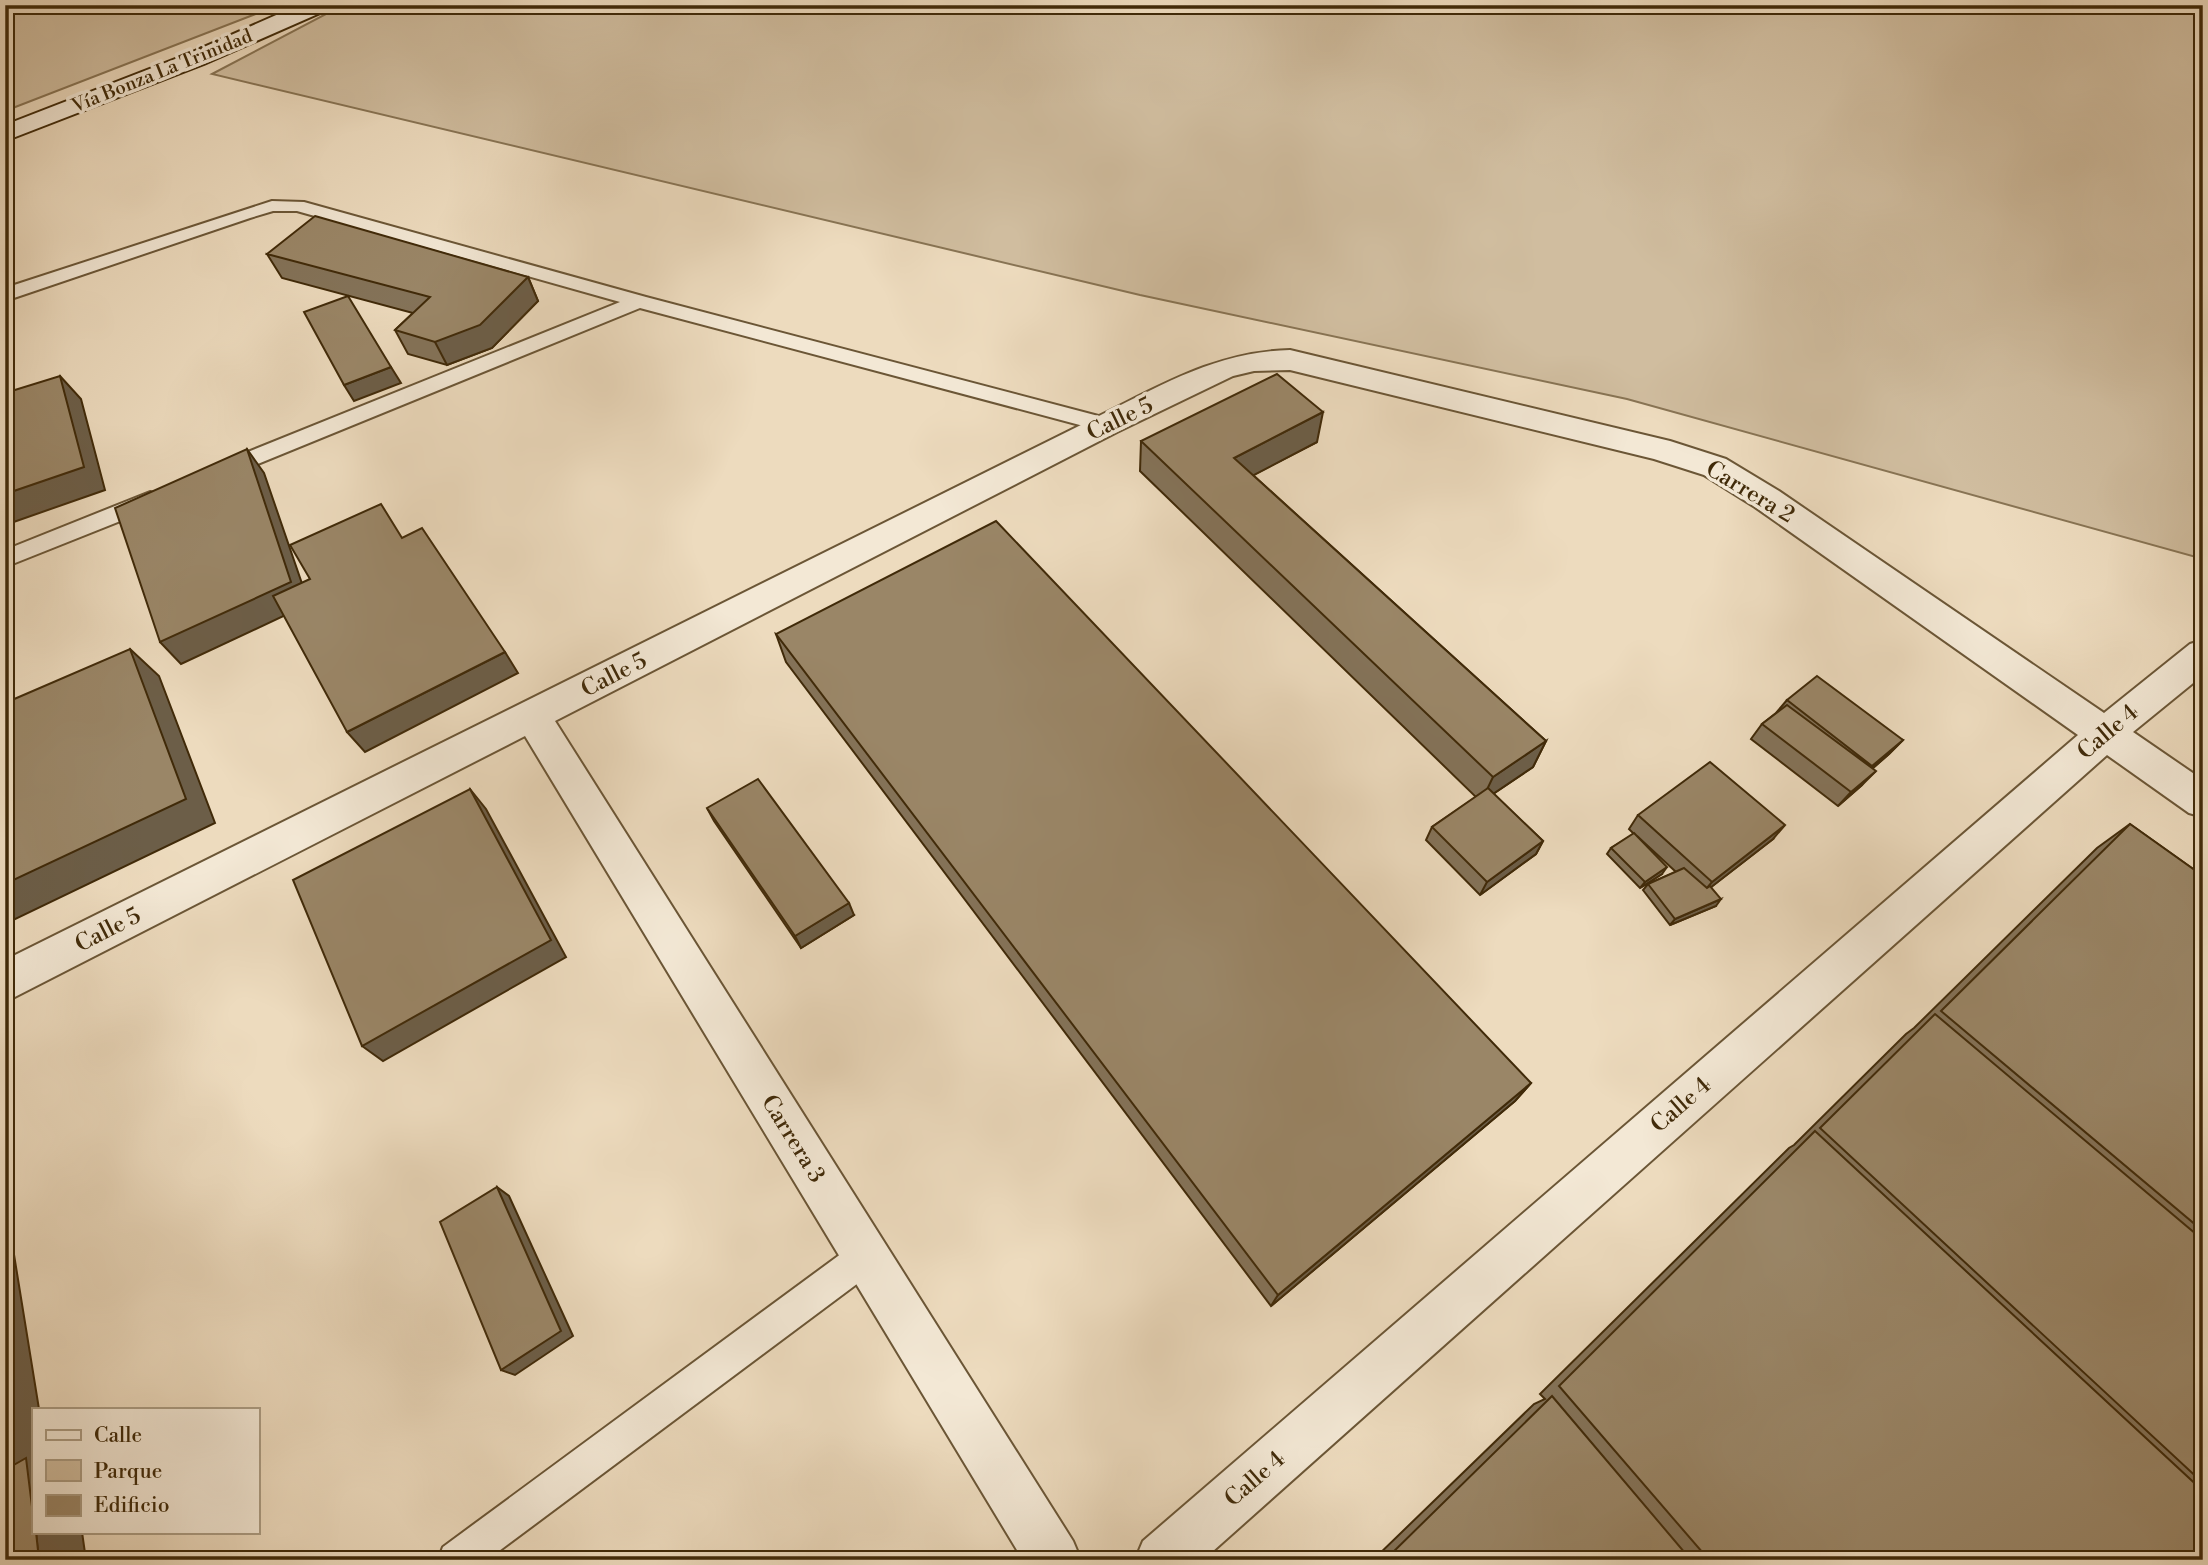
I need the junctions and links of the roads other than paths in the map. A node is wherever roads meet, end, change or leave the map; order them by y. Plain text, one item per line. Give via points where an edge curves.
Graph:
1 (318, 5) edge
2 (5, 134) edge
3 (5, 295) edge
4 (639, 301) junction
5 (1223, 369) joint
6 (1106, 425) junction
7 (199, 480) edge
8 (173, 490) edge
9 (5, 559) edge
10 (2203, 654) edge
11 (533, 717) junction
12 (2106, 733) junction
13 (2203, 801) edge
14 (5, 982) edge
15 (865, 1257) junction
16 (456, 1560) edge
17 (1054, 1560) edge
18 (1162, 1560) edge

1 - 2 street, Vía Bonza La Trinidad via 196,60
3 - 4 lane via 244,214 272,206 298,206
4 - 6 lane
4 - 7 lane
5 - 6 street, Calle 5
5 - 12 street, Carrera 2 via 1254,360 1290,360 1659,449 1714,467
6 - 11 street, Calle 5
8 - 9 lane
10 - 12 street, Calle 4
11 - 14 street, Calle 5
11 - 15 street, Carrera 3
12 - 13 street, Carrera 2
12 - 18 street, Calle 4
15 - 16 lane
15 - 17 street, Carrera 3

